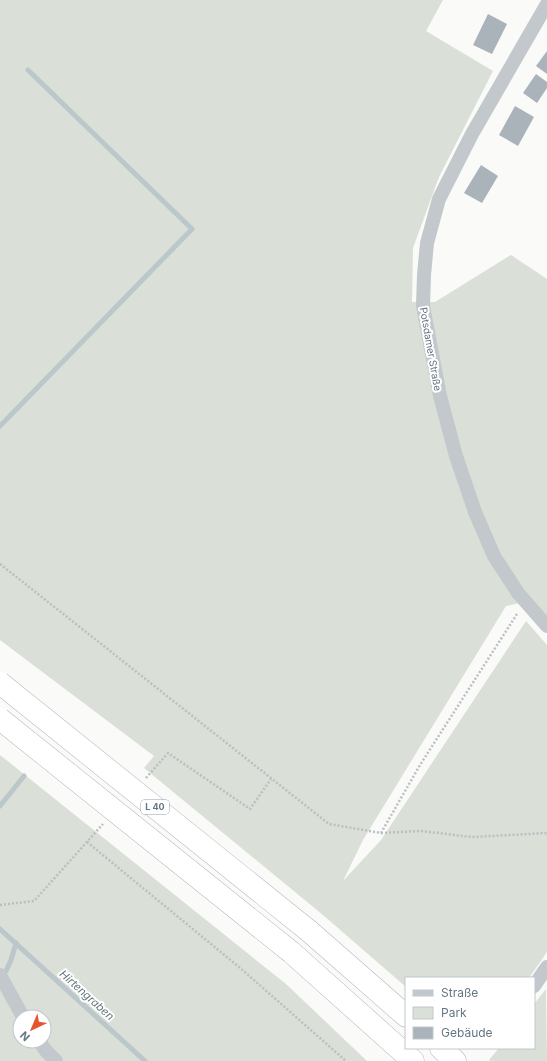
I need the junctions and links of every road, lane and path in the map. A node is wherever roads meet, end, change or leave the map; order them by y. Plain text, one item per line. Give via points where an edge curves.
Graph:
1 (547, 4) edge
2 (0, 564) edge
3 (526, 602) junction
4 (547, 626) edge
5 (0, 683) edge
6 (0, 718) edge
7 (381, 833) junction
8 (547, 833) edge
9 (87, 842) dead end
10 (547, 967) edge
11 (0, 975) edge
12 (535, 985) edge
13 (19, 1009) edge
14 (405, 1015) edge
15 (45, 1049) edge
16 (442, 1049) edge
17 (56, 1061) edge
18 (346, 1061) edge
19 (413, 1061) edge
20 (455, 1061) edge

1 - 3 street, Potsdamer Straße via 472,134 439,199 427,243 424,275 423,306 426,331 456,456 475,512 494,556
2 - 7 path via 329,824
3 - 4 street, Potsdamer Straße
3 - 7 path via 420,765
5 - 14 highway, L 40, bridge via 309,931
6 - 19 highway, L 40, bridge via 291,952
7 - 8 path via 421,831 472,837
9 - 18 path via 239,967
10 - 12 street
11 - 13 street
15 - 17 street
16 - 20 highway

